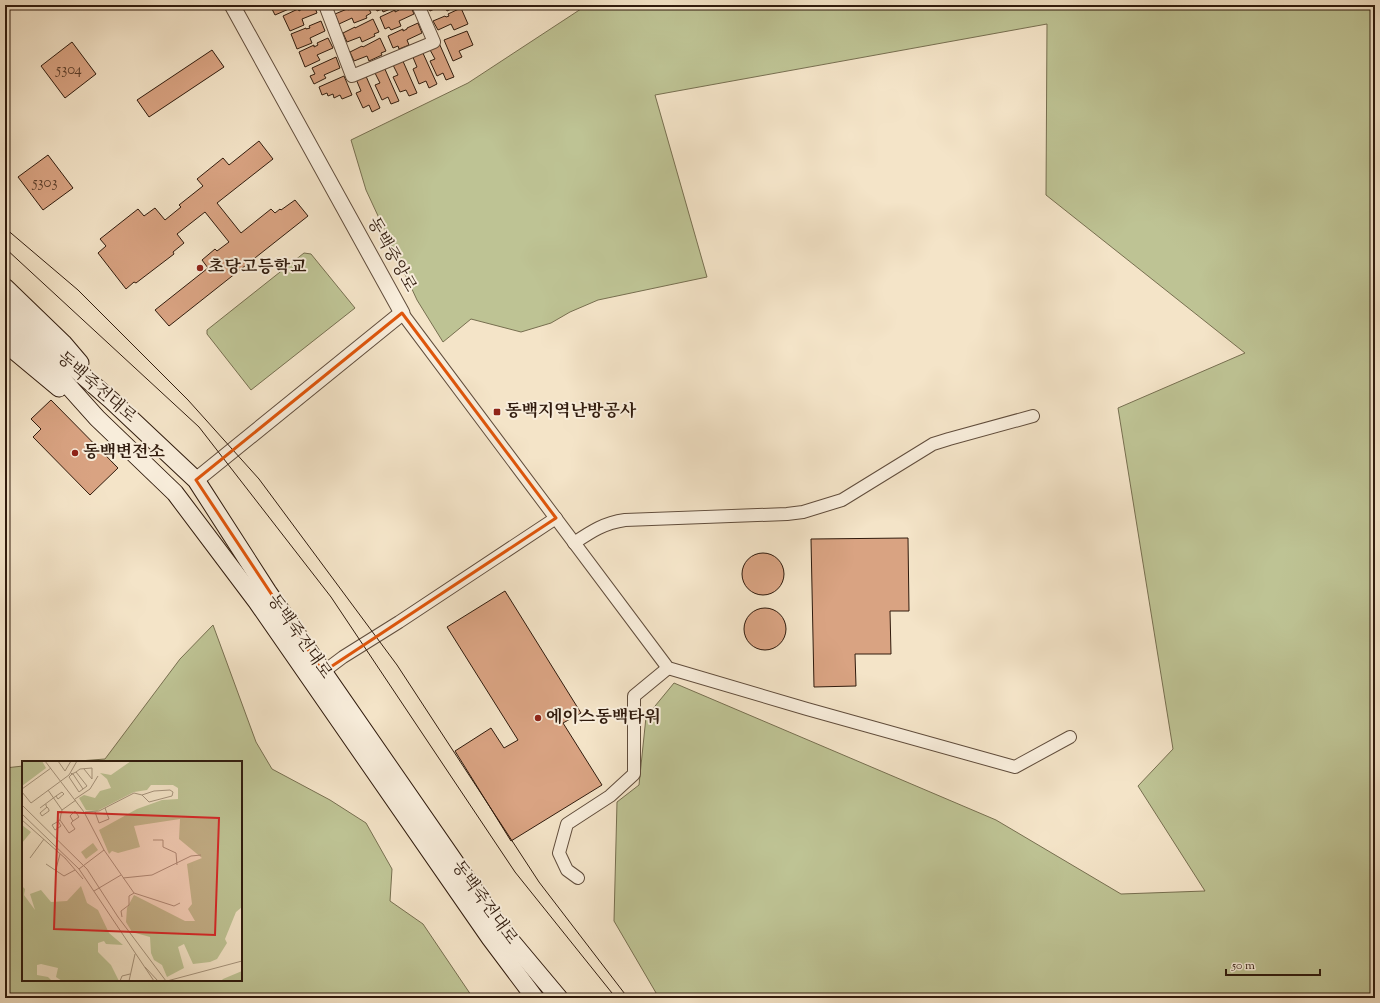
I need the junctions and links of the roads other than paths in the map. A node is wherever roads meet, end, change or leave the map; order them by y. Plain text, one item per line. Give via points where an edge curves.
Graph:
1 (232, 5) edge
2 (325, 5) edge
3 (418, 5) edge
4 (5, 287) edge
5 (5, 308) edge
6 (402, 313) junction
7 (5, 325) edge
8 (5, 344) edge
9 (111, 400) junction
10 (1033, 416) dead end
11 (97, 418) junction
12 (196, 480) junction
13 (556, 518) junction
14 (574, 543) junction
15 (668, 668) junction
16 (323, 672) junction
17 (1070, 737) dead end
18 (578, 878) dead end
19 (535, 998) edge
20 (558, 998) edge

1 - 6 street, 동백중앙로
2 - 3 street via 352,76 434,42
4 - 9 main road via 63,343
5 - 9 main road, 동백죽전대로
6 - 12 street, 동백중앙로
6 - 13 street
7 - 11 main road, 동백죽전대로 via 46,361
8 - 11 main road
9 - 12 main road, 동백죽전대로
10 - 14 street via 933,444 842,500 822,507 787,514 625,520 597,528
11 - 19 main road, 동백죽전대로 via 171,489 184,505 257,602 490,938
12 - 16 main road, 동백죽전대로
13 - 14 street
13 - 16 street
14 - 15 street
15 - 17 street via 1015,767
15 - 18 street via 634,696 634,774 610,796 567,824 559,853 567,870
16 - 20 main road, 동백죽전대로 via 502,930

